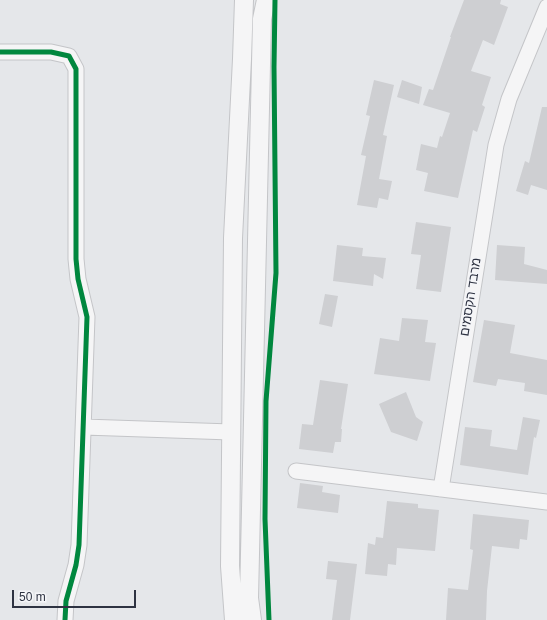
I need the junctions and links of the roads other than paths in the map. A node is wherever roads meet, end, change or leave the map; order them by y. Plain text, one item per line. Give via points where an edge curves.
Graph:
1 (244, 0) edge
2 (266, 0) edge
3 (547, 7) edge
4 (0, 52) edge
5 (84, 427) junction
6 (231, 432) junction
7 (296, 471) dead end
8 (441, 489) junction
9 (547, 502) edge
10 (65, 620) edge
11 (234, 620) edge
12 (252, 620) edge

1 - 6 street via 233,238
2 - 12 street via 262,19 249,598
3 - 8 street, מרבד הקסמים via 510,99 496,145
4 - 5 street via 51,52 69,56 76,69 76,259 87,317
5 - 6 street
5 - 10 street via 79,544 66,601
6 - 11 street via 230,566
7 - 8 street
8 - 9 street

